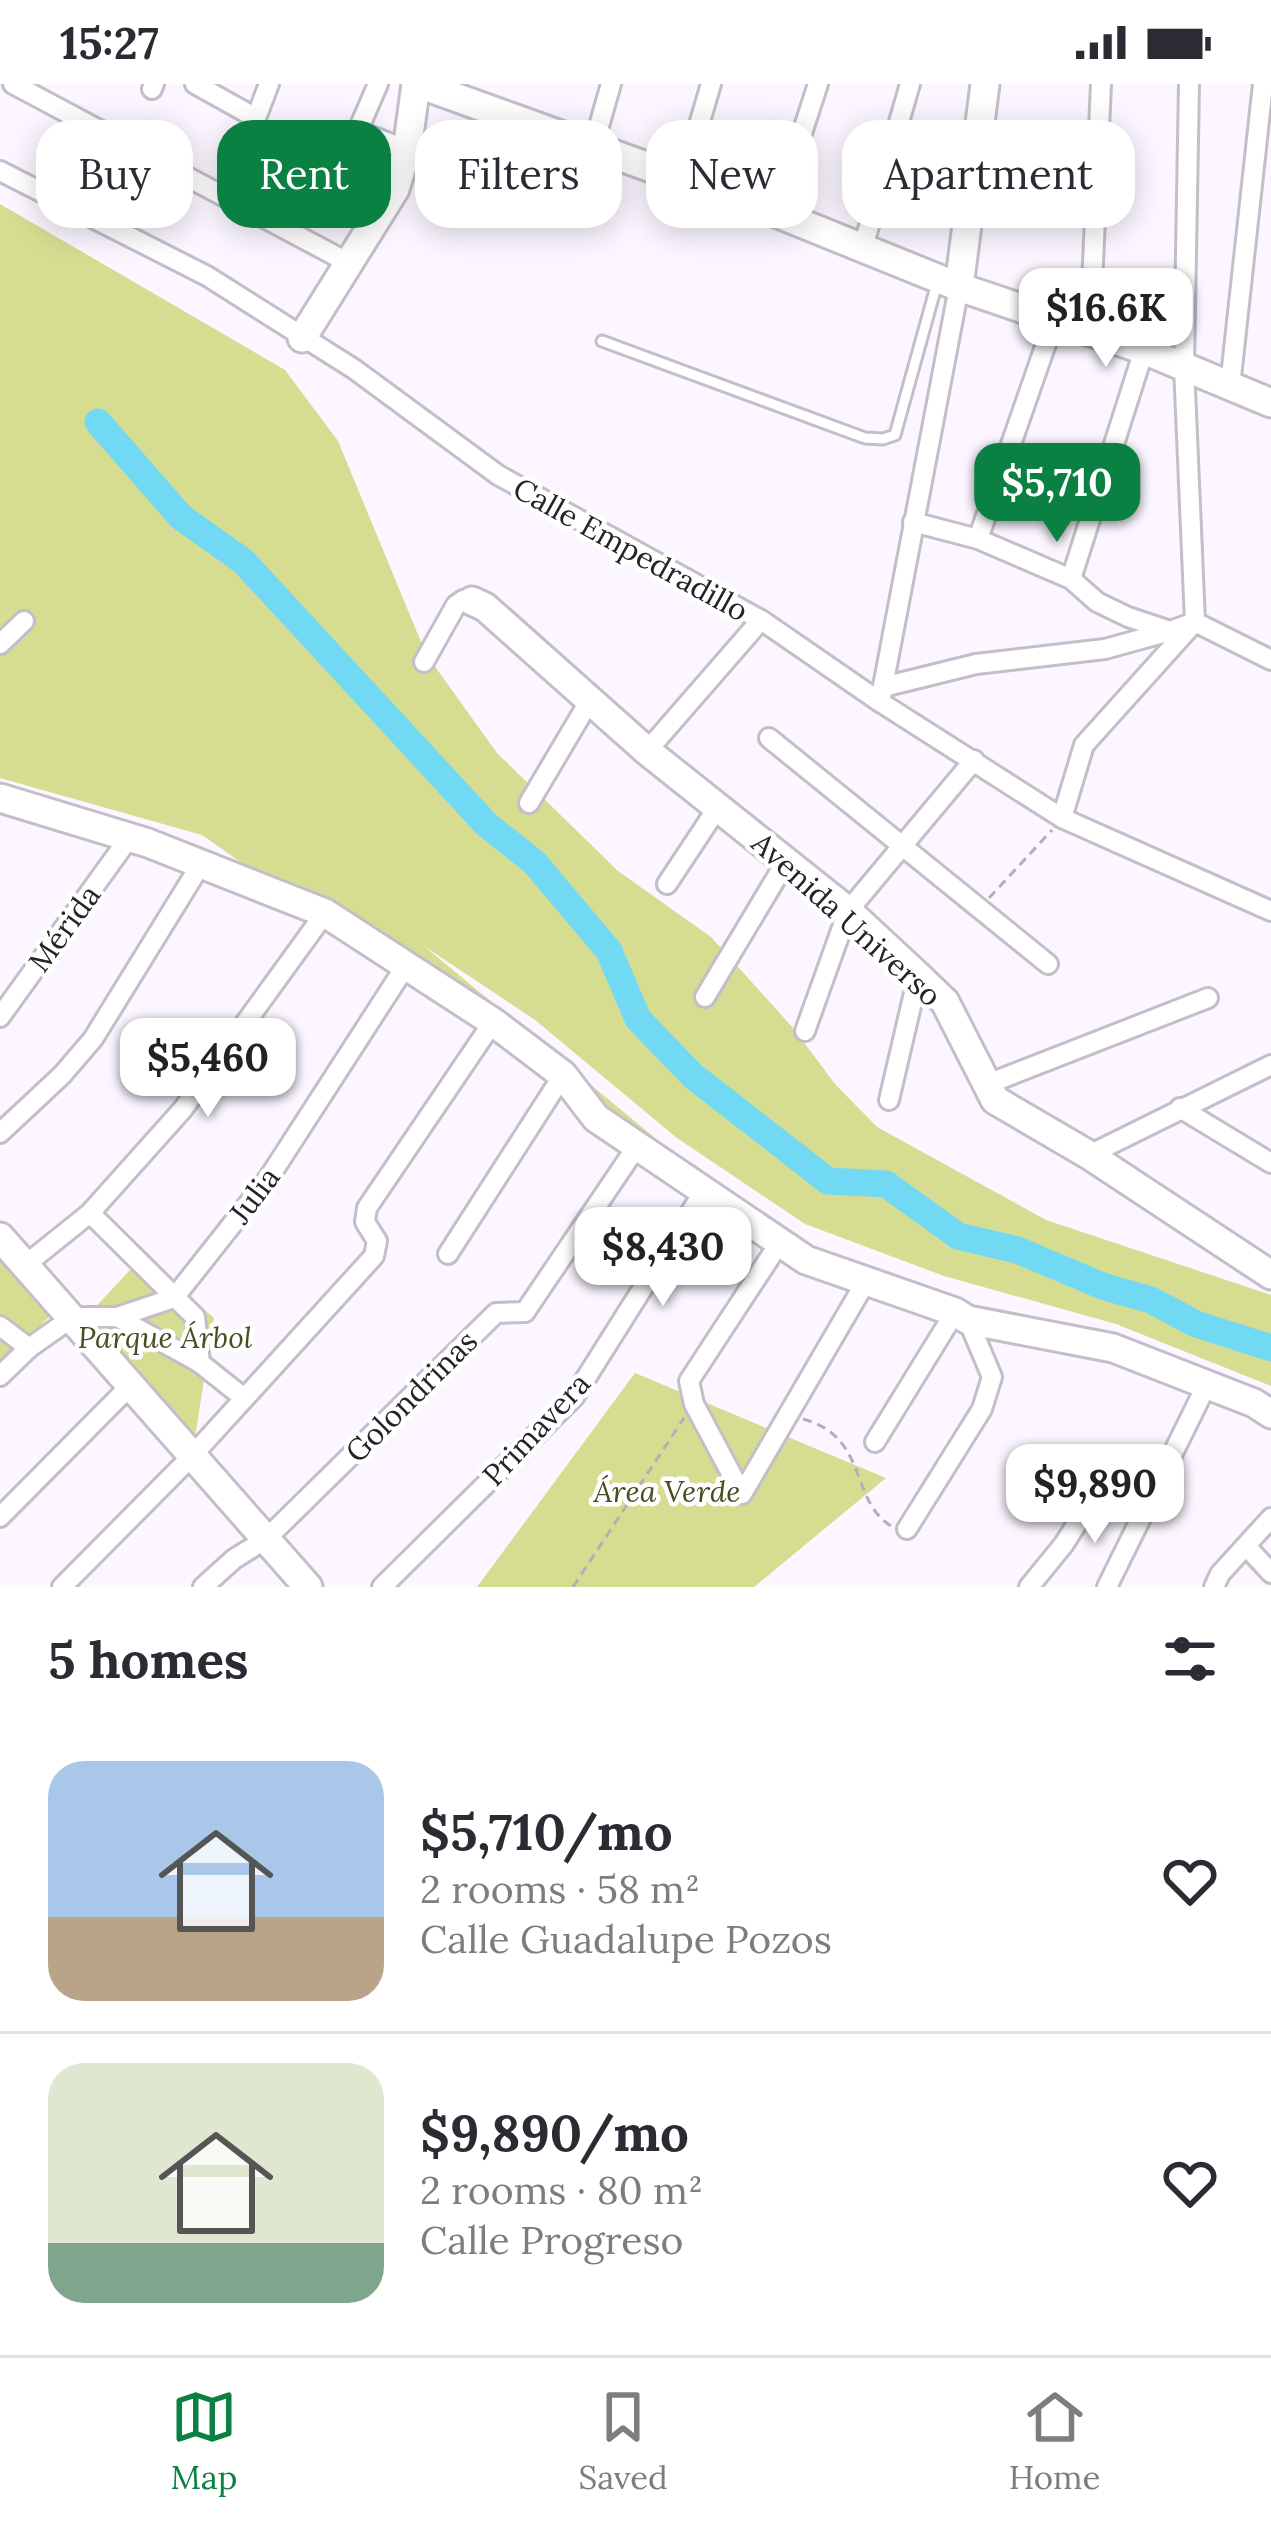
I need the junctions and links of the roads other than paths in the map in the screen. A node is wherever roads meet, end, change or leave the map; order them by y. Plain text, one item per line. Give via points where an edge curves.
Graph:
1 (14, 84) edge
2 (195, 84) edge
3 (269, 84) edge
4 (378, 84) edge
5 (417, 84) edge
6 (611, 84) edge
7 (711, 84) edge
8 (818, 84) edge
9 (910, 84) edge
10 (985, 84) edge
11 (1101, 84) edge
12 (1189, 84) edge
13 (1263, 84) edge
14 (459, 91) edge
15 (363, 120) edge
16 (528, 120) edge
17 (601, 120) edge
18 (700, 120) edge
19 (806, 120) edge
20 (391, 144) edge
21 (407, 150) junction
22 (0, 171) edge
23 (814, 228) edge
24 (862, 247) junction
25 (347, 262) junction
26 (948, 283) junction
27 (1055, 319) junction
28 (1090, 331) junction
29 (302, 338) junction
30 (602, 340) dead end
31 (1144, 350) junction
32 (1184, 366) junction
33 (1230, 386) junction
34 (1270, 400) edge
35 (913, 522) junction
36 (978, 539) junction
37 (1071, 579) junction
38 (472, 601) joint
39 (761, 620) junction
40 (24, 621) dead end
41 (1196, 622) junction
42 (1170, 631) junction
43 (0, 644) edge
44 (1271, 660) edge
45 (424, 662) dead end
46 (881, 695) junction
47 (590, 700) junction
48 (769, 738) dead end
49 (647, 751) junction
50 (974, 760) junction
51 (529, 803) dead end
52 (5, 807) edge
53 (718, 807) junction
54 (1062, 818) junction
55 (129, 838) junction
56 (903, 846) junction
57 (787, 860) junction
58 (200, 864) junction
59 (667, 884) dead end
60 (848, 911) junction
61 (1271, 911) edge
62 (326, 913) junction
63 (1048, 964) dead end
64 (405, 967) junction
65 (918, 976) junction
66 (706, 997) dead end
67 (1208, 998) dead end
68 (0, 1017) edge
69 (494, 1022) junction
70 (805, 1031) dead end
71 (1268, 1071) edge
72 (563, 1075) junction
73 (985, 1084) junction
74 (889, 1100) dead end
75 (1180, 1108) junction
76 (0, 1133) edge
77 (637, 1146) junction
78 (1089, 1155) junction
79 (1271, 1163) edge
80 (704, 1191) junction
81 (90, 1213) junction
82 (0, 1237) edge
83 (780, 1242) junction
84 (448, 1254) dead end
85 (24, 1265) junction
86 (1271, 1275) edge
87 (865, 1283) junction
88 (174, 1298) junction
89 (962, 1316) junction
90 (73, 1317) junction
91 (117, 1317) junction
92 (0, 1326) edge
93 (29, 1348) junction
94 (200, 1363) junction
95 (0, 1376) edge
96 (132, 1384) junction
97 (1207, 1384) junction
98 (244, 1398) junction
99 (1271, 1414) edge
100 (875, 1442) dead end
101 (191, 1456) junction
102 (1111, 1470) dead end
103 (0, 1517) edge
104 (1271, 1518) edge
105 (908, 1528) road end
106 (266, 1539) junction
107 (1246, 1546) junction
108 (1271, 1573) edge
109 (62, 1587) edge
110 (203, 1587) edge
111 (308, 1587) edge
112 (382, 1587) edge
113 (1029, 1587) edge
114 (1107, 1587) edge
115 (1214, 1587) edge

1 - 25 street
2 - 3 street via 256,118
4 - 15 street
5 - 14 street
5 - 21 street
6 - 17 street
7 - 18 street
8 - 19 street
9 - 24 street
10 - 26 street
11 - 28 street
12 - 32 street
13 - 33 street
14 - 16 street
20 - 21 street
21 - 25 street via 395,189
22 - 29 street, Calle Empedradillo via 207,276
23 - 24 street
24 - 26 street
25 - 29 street
26 - 27 street
26 - 30 lane via 895,435 883,439
26 - 35 street
27 - 28 street
27 - 36 street
28 - 31 street
29 - 39 street, Calle Empedradillo via 498,476
31 - 32 street
31 - 37 street
32 - 33 street
32 - 41 street
33 - 34 street
35 - 36 street
35 - 46 street
36 - 37 street
37 - 42 street via 1097,602
38 - 45 street via 457,605
38 - 47 street, Avenida Universo
39 - 46 street, Calle Empedradillo
39 - 49 street
40 - 43 street
41 - 42 street
41 - 44 street
41 - 54 street via 1084,745
42 - 46 street via 1106,649 976,664
46 - 50 street, Calle Empedradillo
47 - 49 street, Avenida Universo
47 - 51 street
48 - 56 street
49 - 53 street, Avenida Universo
50 - 54 street, Calle Empedradillo
50 - 56 street
52 - 55 street
53 - 57 street, Avenida Universo
53 - 59 street
54 - 61 street, Calle Empedradillo
55 - 58 street
55 - 68 street, Mérida
56 - 60 street
56 - 63 street
57 - 60 street, Avenida Universo
57 - 66 street
58 - 62 street
58 - 76 street via 93,1039
60 - 65 street, Avenida Universo
60 - 70 street
62 - 64 street
62 - 81 street via 183,1109
64 - 69 street
64 - 88 street, Julia via 268,1179
65 - 73 street, Avenida Universo via 945,1002
65 - 74 street
67 - 73 street
69 - 72 street
69 - 98 street via 367,1208 374,1256
71 - 75 street
72 - 77 street via 596,1118
72 - 84 street
73 - 78 street, Avenida Universo via 995,1100
75 - 78 street
75 - 79 street
77 - 80 street
77 - 106 street, Golondrinas via 525,1312 496,1313
78 - 86 street, Avenida Universo
80 - 83 street
80 - 112 street, Primavera via 574,1397
81 - 85 street
81 - 88 street
82 - 85 street
83 - 87 street
83 - 87 street via 689,1381 742,1494
85 - 90 street
87 - 89 street
88 - 91 street
88 - 94 street via 195,1317
89 - 97 street via 1113,1348
89 - 100 street
89 - 105 street via 992,1377 982,1409
90 - 91 street
90 - 93 street
90 - 96 street
91 - 94 street
92 - 93 street
93 - 95 street
94 - 98 street
96 - 101 street
96 - 103 street
97 - 99 street
97 - 114 street
98 - 101 street
101 - 106 street
101 - 109 street
102 - 113 street
104 - 107 street
106 - 110 street
106 - 111 street
107 - 108 street
107 - 115 street

